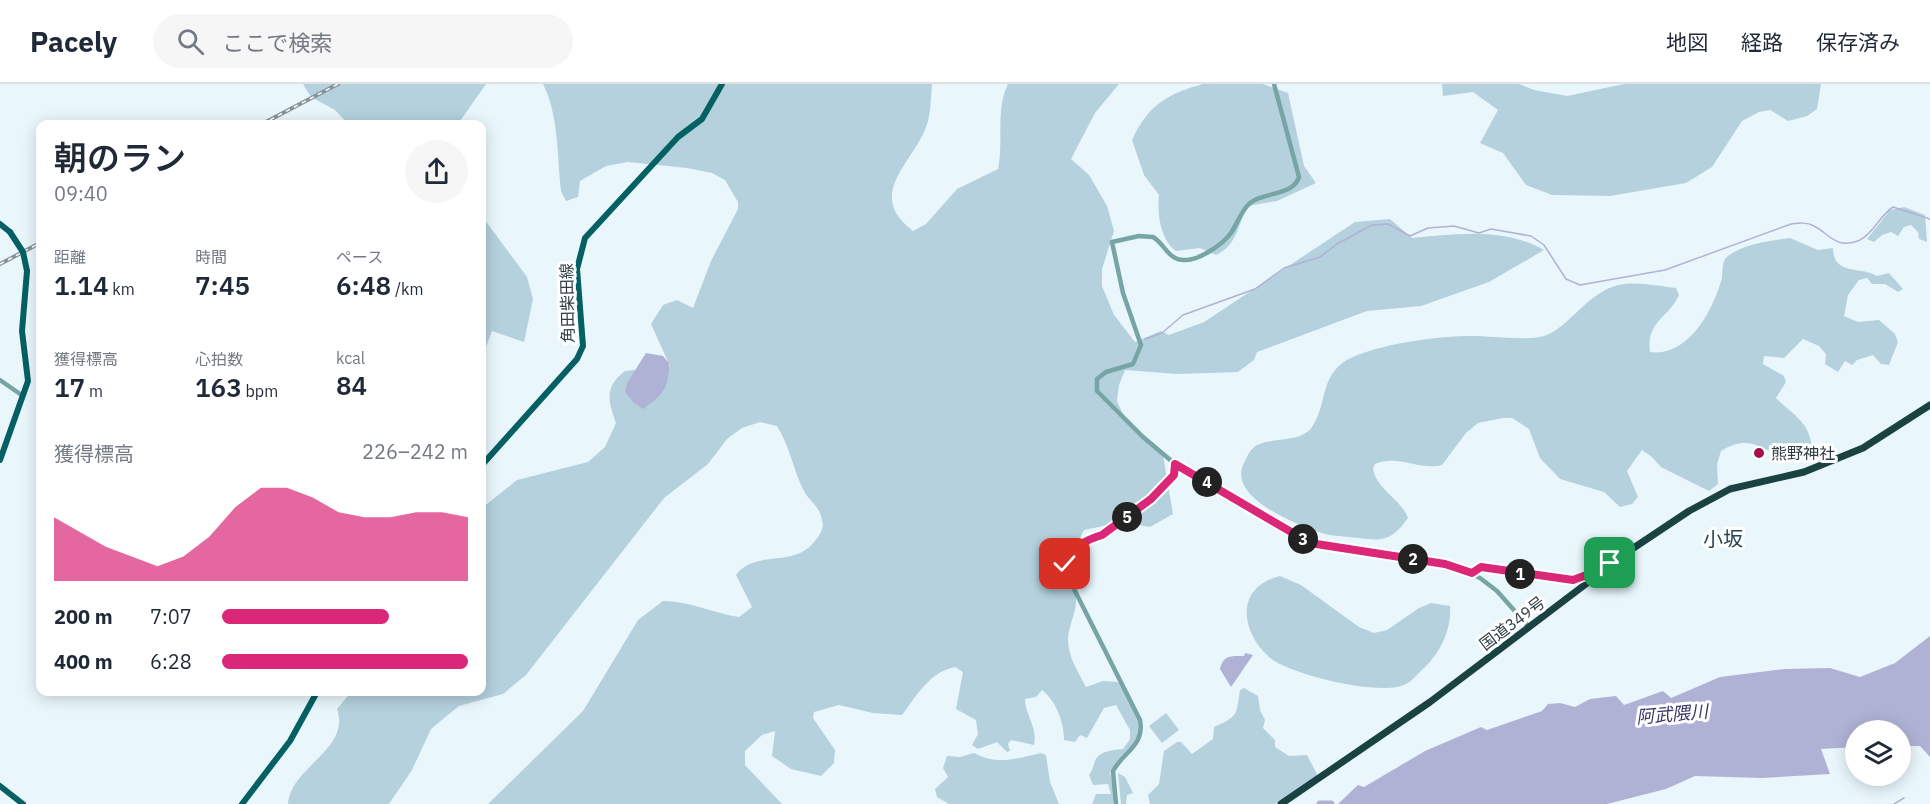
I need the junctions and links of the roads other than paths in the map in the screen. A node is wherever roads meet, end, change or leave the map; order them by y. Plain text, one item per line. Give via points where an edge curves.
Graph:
1 (722, 84) edge
2 (1274, 84) edge
3 (0, 224) edge
4 (0, 380) edge
5 (21, 395) junction
6 (1930, 405) edge
7 (0, 460) edge
8 (486, 461) edge
9 (1175, 464) junction
10 (1632, 549) junction
11 (1613, 554) junction
12 (1608, 567) junction
13 (1472, 573) junction
14 (1529, 627) junction
15 (315, 696) edge
16 (0, 786) edge
17 (23, 804) edge
18 (242, 804) edge
19 (1116, 804) edge
20 (1281, 804) edge

1 - 8 main road, 角田柴田線 via 702,119 678,137 585,238 577,269 583,346 578,359
2 - 9 street via 1299,177 1294,186 1249,203 1227,238 1192,259 1170,255 1154,237 1112,242 1141,345 1133,364 1097,379 1097,391
3 - 5 main road, bridge via 23,252 27,271 22,331 28,381
4 - 5 street
5 - 7 main road
6 - 10 highway, 国道349号 via 1863,448 1822,466 1722,493
9 - 13 street via 1310,543 1445,564
9 - 19 street via 1174,475 1151,499 1102,535 1072,551 1065,564 1141,725 1136,746 1113,771
10 - 11 street
10 - 12 highway, 国道349号
11 - 12 street
11 - 13 street via 1589,574 1573,580 1481,567
12 - 14 highway, 国道349号
13 - 14 street via 1497,591
14 - 20 highway, 国道349号 via 1430,702
15 - 18 main road via 290,741
16 - 17 main road

